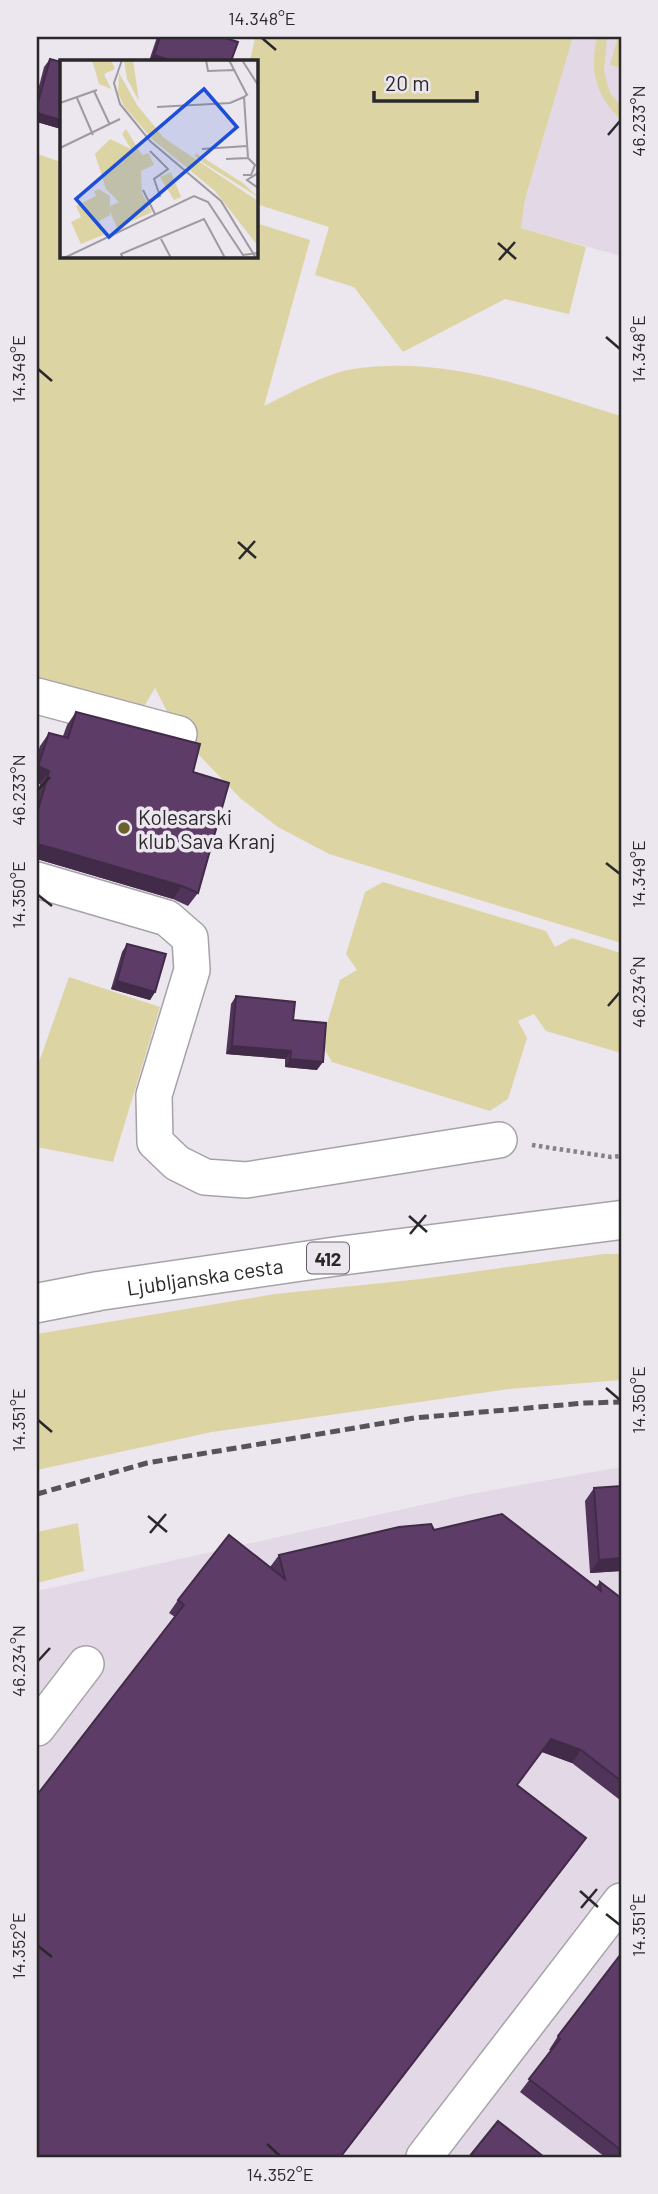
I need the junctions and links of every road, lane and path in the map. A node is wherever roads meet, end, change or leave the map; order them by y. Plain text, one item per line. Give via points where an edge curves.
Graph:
1 (37, 696) edge
2 (179, 734) dead end
3 (37, 880) edge
4 (499, 1140) joint
5 (621, 1156) edge
6 (621, 1220) edge
7 (37, 1303) edge
8 (86, 1664) dead end
9 (37, 1728) edge
10 (621, 1901) edge
11 (424, 2157) edge

1 - 2 lane
3 - 4 lane via 167,918 190,938 192,970 154,1095 155,1142 177,1163 205,1177 246,1180
4 - 5 path
6 - 7 main road, Ljubljanska cesta / 412 via 339,1256
8 - 9 lane
10 - 11 lane

